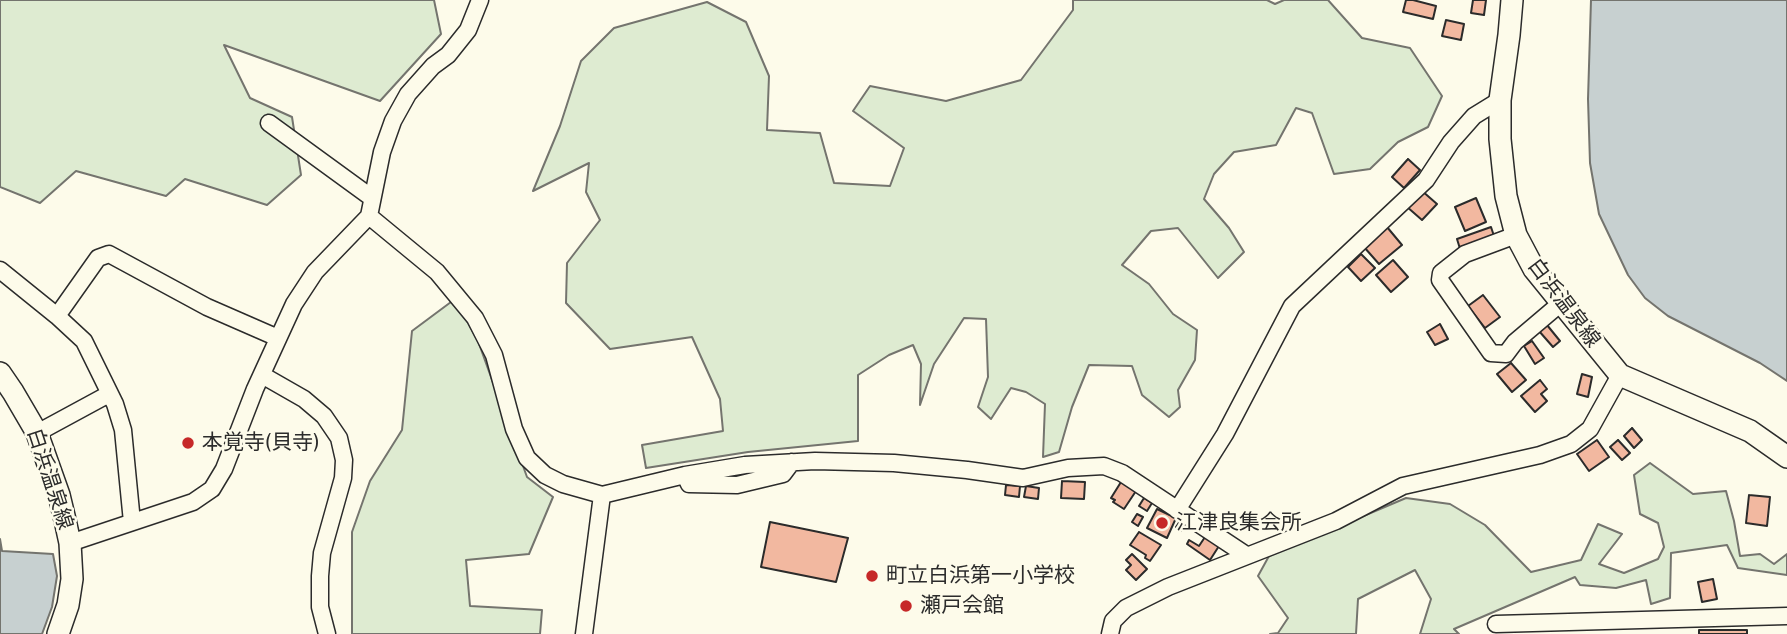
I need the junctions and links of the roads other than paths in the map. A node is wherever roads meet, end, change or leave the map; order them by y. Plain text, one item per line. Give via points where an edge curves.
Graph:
1 (480, 0) edge
2 (1512, 0) edge
3 (1500, 100) junction
4 (269, 123) dead end
5 (372, 198) junction
6 (369, 216) junction
7 (1516, 235) junction
8 (0, 270) edge
9 (1561, 303) junction
10 (57, 316) junction
11 (278, 338) junction
12 (0, 373) edge
13 (262, 375) junction
14 (1620, 375) junction
15 (109, 394) junction
16 (37, 433) junction
17 (1787, 457) edge
18 (602, 495) junction
19 (1177, 510) junction
20 (132, 522) junction
21 (70, 543) junction
22 (1246, 555) junction
23 (1787, 616) edge
24 (1496, 624) dead end
25 (58, 634) edge
26 (327, 634) edge
27 (584, 634) edge
28 (1110, 634) edge

1 - 5 street via 468,30 408,94 393,121
2 - 3 main road, 白浜温泉線
3 - 7 main road, 白浜温泉線 via 1505,184
3 - 19 street via 1474,116 1426,180 1292,306 1225,434
4 - 5 street
5 - 6 street
6 - 11 street via 316,272
6 - 18 street via 437,272 475,318 494,355 514,429 527,458 554,480
7 - 9 main road, 白浜温泉線 via 1534,269
7 - 9 street via 1465,254 1441,273 1440,280 1491,353 1506,354
8 - 10 street
9 - 14 main road, 白浜温泉線
10 - 11 street via 98,258 110,254 207,307
10 - 15 street via 83,341
11 - 13 street
12 - 16 main road, 白浜温泉線
13 - 20 street via 212,489 193,502
13 - 26 street via 304,399 324,416 339,438 343,478 322,553 320,607
14 - 17 main road, 白浜温泉線 via 1750,431
14 - 22 street via 1590,429 1571,444 1403,485 1336,521
15 - 16 street
15 - 20 street via 123,430
16 - 21 main road, 白浜温泉線
18 - 19 street via 685,475 792,462 894,463 1023,478 1104,466
18 - 27 street
19 - 22 street
20 - 21 street
21 - 25 main road, 白浜温泉線 via 72,579
22 - 28 street via 1126,608
23 - 24 street

